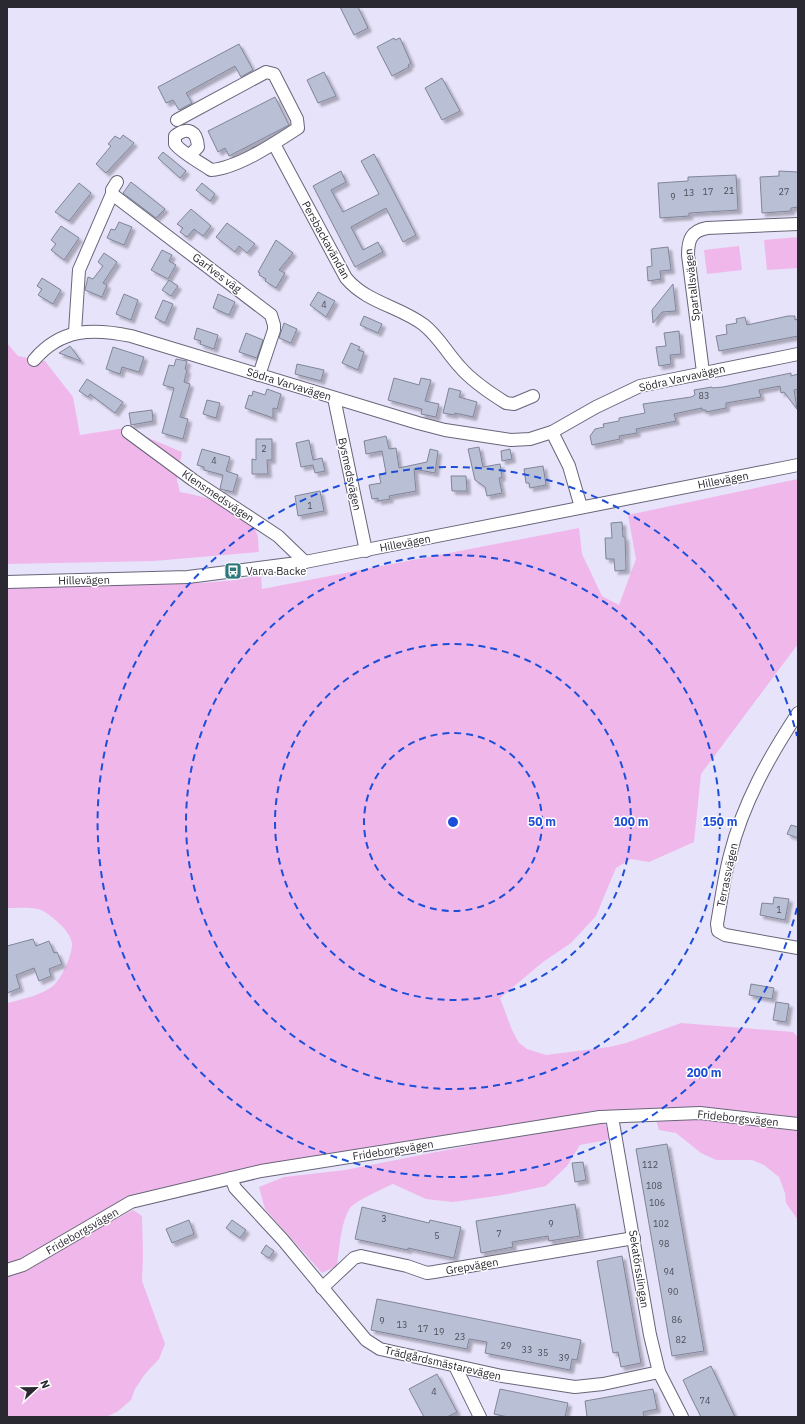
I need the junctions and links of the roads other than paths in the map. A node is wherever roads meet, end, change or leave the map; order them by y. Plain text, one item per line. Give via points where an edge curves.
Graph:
1 (177, 120) dead end
2 (274, 144) junction
3 (190, 155) dead end
4 (117, 182) dead end
5 (112, 194) junction
6 (798, 224) edge
7 (75, 332) junction
8 (798, 354) edge
9 (34, 360) dead end
10 (702, 372) junction
11 (259, 375) junction
12 (533, 396) dead end
13 (334, 398) junction
14 (128, 432) dead end
15 (552, 432) junction
16 (798, 465) edge
17 (581, 507) junction
18 (366, 551) junction
19 (305, 562) junction
20 (7, 582) edge
21 (798, 713) edge
22 (798, 948) edge
23 (612, 1117) junction
24 (798, 1124) edge
25 (231, 1178) junction
26 (634, 1238) junction
27 (7, 1270) edge
28 (322, 1288) junction
29 (455, 1366) junction
30 (660, 1372) junction
31 (480, 1417) edge
32 (682, 1417) edge

1 - 2 street via 266,72 274,74 297,119 298,128
2 - 3 street via 224,169 211,170
2 - 12 street, Persbackavändan via 342,272 352,285 364,295 407,313 426,326 465,372 506,403 514,404
4 - 5 street
5 - 7 street via 79,270
5 - 11 street, Garfves väg via 271,316 274,330
6 - 10 street, Spartallsvägen via 707,228 694,233 690,238 688,255
7 - 9 street, Södra Varvavägen via 46,348
7 - 11 street, Södra Varvavägen via 100,330 130,336
8 - 10 street, Södra Varvavägen
10 - 15 street, Södra Varvavägen via 640,386
11 - 13 street, Södra Varvavägen
13 - 15 street, Södra Varvavägen via 445,430 520,440
13 - 18 street, Bysmedsvägen
14 - 19 street, Klensmedsvägen via 278,536
15 - 17 street via 569,466
16 - 17 street, Hillevägen
17 - 18 street, Hillevägen
18 - 19 street, Hillevägen
19 - 20 street, Hillevägen via 188,577
21 - 22 street, Terrassvägen via 764,766 750,795 730,855 718,928 722,934
23 - 24 street, Frideborgsvägen via 700,1113
23 - 25 street, Frideborgsvägen via 261,1171
23 - 26 street, Sekatörsslingan
25 - 27 street, Frideborgsvägen via 131,1202 23,1265
25 - 28 street, Trädgårdsmästarevägen via 235,1188
26 - 28 street, Grepvägen via 434,1272 361,1256 354,1258
26 - 30 street, Sekatörsslingan via 650,1335
28 - 29 street, Trädgårdsmästarevägen via 366,1340 380,1349
29 - 30 street, Trädgårdsmästarevägen via 575,1387
29 - 31 street
30 - 32 street, Sekatörsslingan

